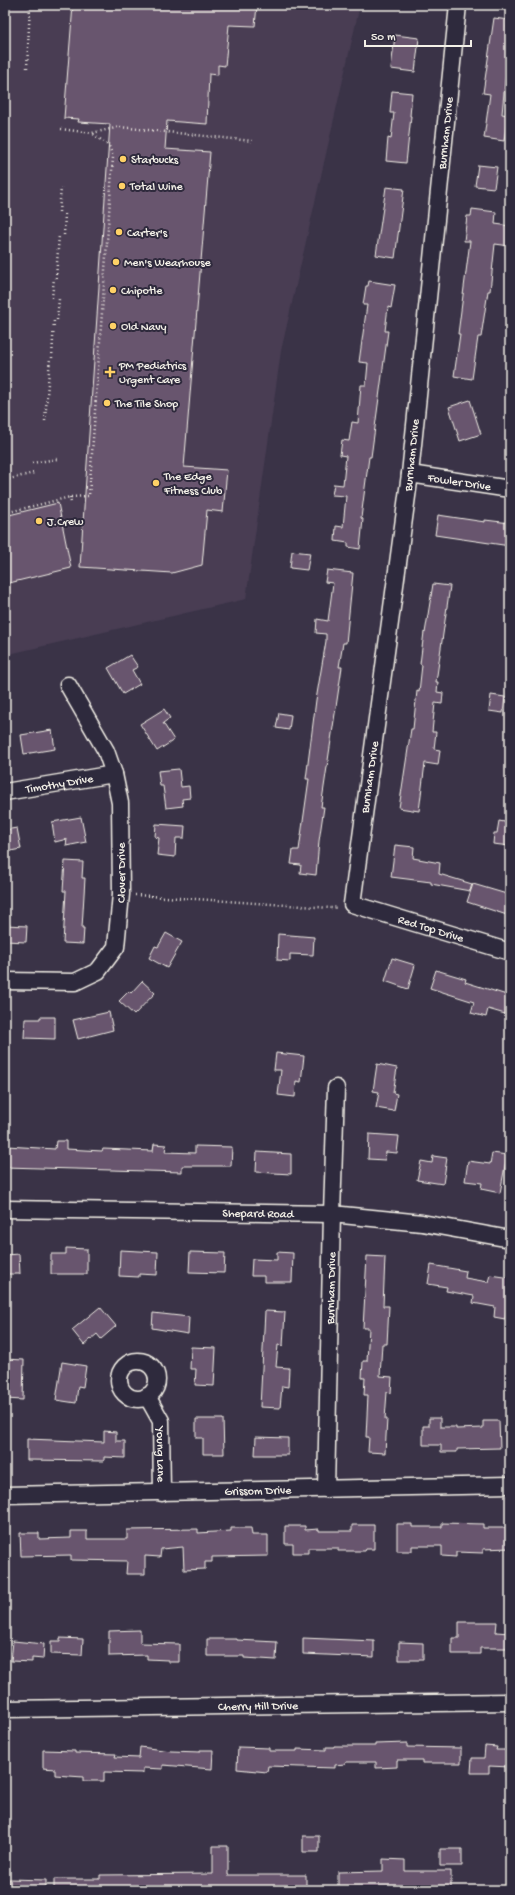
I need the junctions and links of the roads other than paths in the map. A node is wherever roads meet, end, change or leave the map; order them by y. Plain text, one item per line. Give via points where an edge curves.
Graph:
1 (458, 5) edge
2 (410, 474) junction
3 (510, 489) edge
4 (68, 685) dead end
5 (114, 774) junction
6 (5, 792) edge
7 (352, 904) joint
8 (510, 952) edge
9 (5, 981) edge
10 (336, 1088) dead end
11 (5, 1209) edge
12 (332, 1214) junction
13 (510, 1239) edge
14 (147, 1396) dead end
15 (510, 1485) edge
16 (326, 1489) junction
17 (162, 1493) junction
18 (5, 1495) edge
19 (510, 1702) edge
20 (5, 1709) edge

1 - 2 street, Burnham Drive
2 - 3 street, Fowler Drive
2 - 7 street, Burnham Drive
4 - 5 street, Clover Drive via 106,751
5 - 6 street, Timothy Drive
5 - 9 street, Clover Drive via 120,803 121,894 116,947 98,971 75,982
7 - 8 street, Red Top Drive
10 - 12 street, Burnham Drive
11 - 12 street, Shepard Road
12 - 13 street, Shepard Road via 422,1223
12 - 16 street, Burnham Drive
14 - 17 street, Young Lane via 161,1421
15 - 16 street, Grissom Drive
16 - 17 street, Grissom Drive
17 - 18 street, Grissom Drive
19 - 20 street, Cherry Hill Drive

